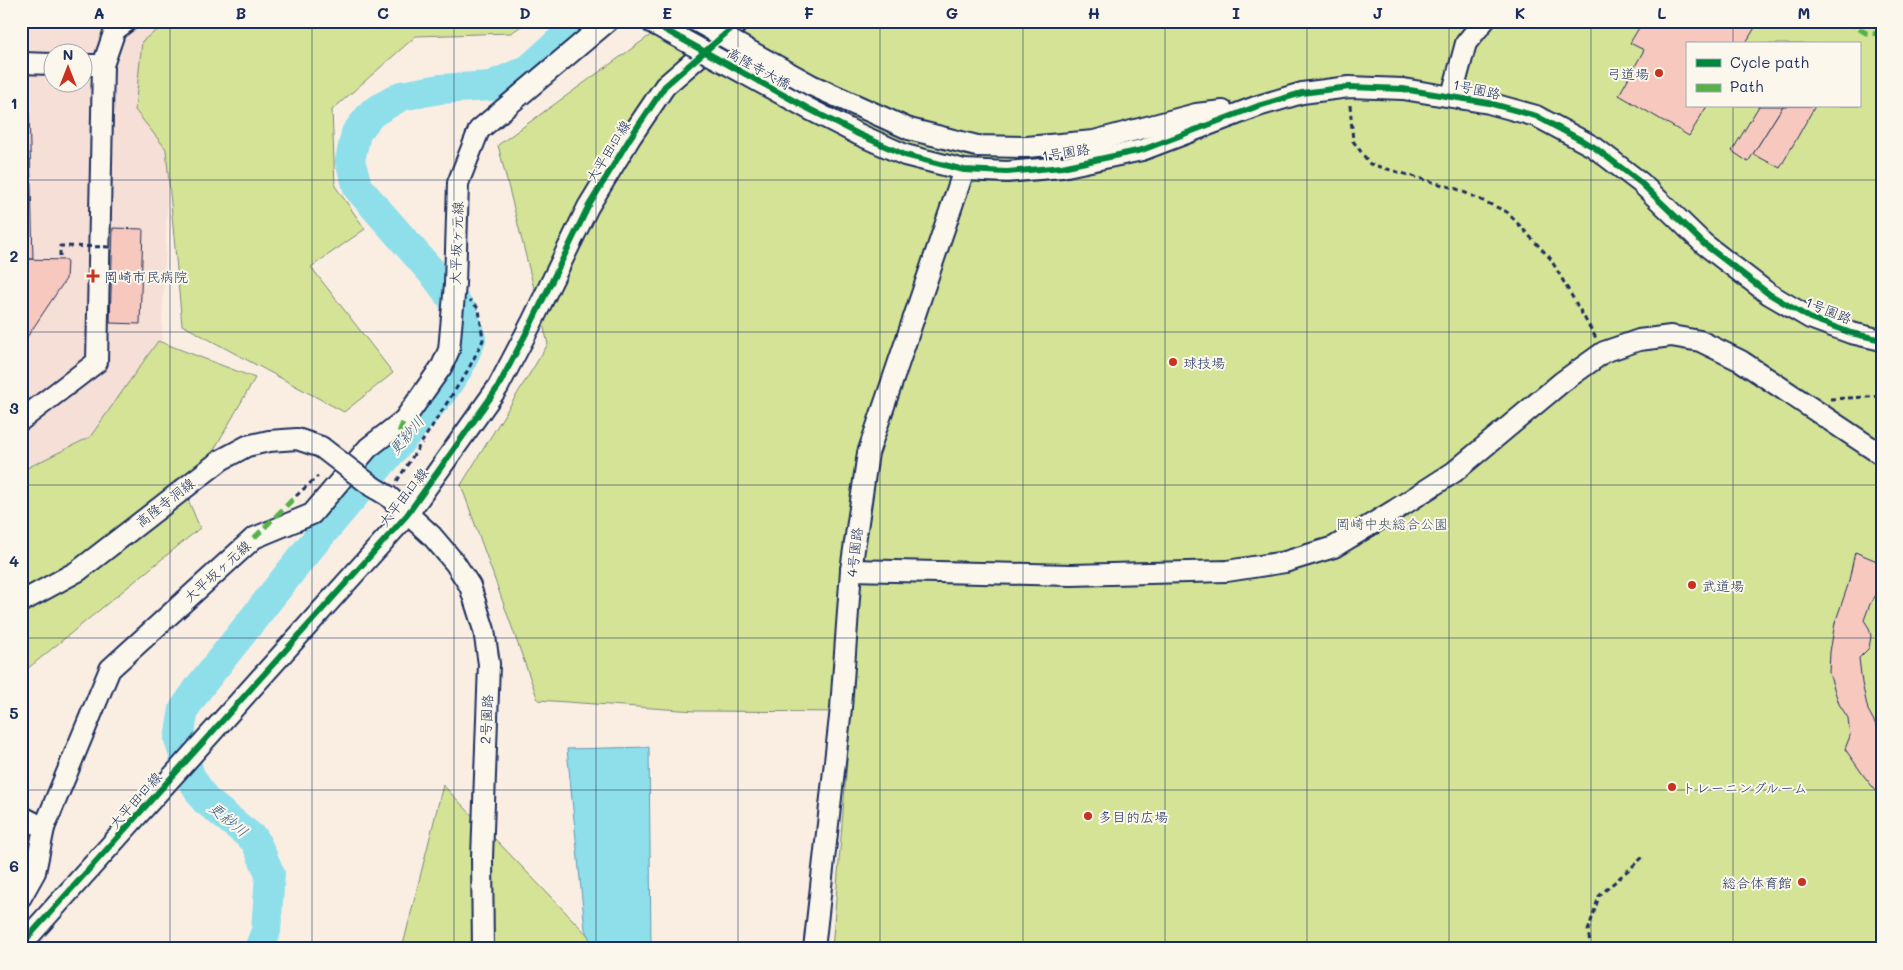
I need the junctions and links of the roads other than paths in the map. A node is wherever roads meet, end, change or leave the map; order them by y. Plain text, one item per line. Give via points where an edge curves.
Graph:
1 (127, 21) edge
2 (608, 21) edge
3 (649, 21) edge
4 (696, 21) edge
5 (740, 21) edge
6 (1484, 21) edge
7 (21, 63) edge
8 (42, 64) edge
9 (92, 65) edge
10 (103, 65) junction
11 (1452, 96) junction
12 (1258, 106) junction
13 (905, 155) joint
14 (964, 170) junction
15 (1882, 340) edge
16 (21, 420) edge
17 (1882, 456) edge
18 (380, 491) joint
19 (407, 515) junction
20 (851, 570) junction
21 (21, 602) edge
22 (21, 816) edge
23 (44, 828) junction
24 (21, 898) edge
25 (21, 945) edge
26 (483, 949) edge
27 (814, 949) edge

1 - 10 street via 115,30
2 - 23 street, 大平坂ヶ元線 via 479,130 458,183 455,284 449,350 442,366 404,420 368,448 312,514 254,538 110,669
3 - 13 street, 高隆寺大橋, bridge via 809,109
4 - 12 street, 高隆寺大橋, bridge via 811,85 909,129 977,146 1026,147 1094,141 1196,114
5 - 19 street, 大平田口線 via 665,86 588,207 498,387
6 - 11 street via 1466,43
7 - 8 street
9 - 10 street
10 - 16 street via 97,362
11 - 12 street, 1号園路 via 1403,89 1349,87 1302,93
11 - 15 street, 1号園路 via 1536,116 1594,147 1642,183 1704,244 1768,294 1810,318
12 - 14 street, 1号園路 via 1142,150 1062,167 1008,172
13 - 14 street, 1号園路
14 - 20 street, 4号園路 via 868,453
17 - 20 street via 1742,361 1700,340 1671,336 1639,340 1604,352 1562,382 1454,472 1334,547 1293,560 1227,571 1071,575
18 - 19 street, 2号園路
18 - 21 street, 高隆寺洞線, bridge via 321,447 297,439 247,446 221,460 78,571
19 - 25 street, 大平田口線
19 - 26 street, 2号園路 via 432,536 455,563 470,586 484,630 489,664 483,828
20 - 27 street, 4号園路 via 841,708
22 - 23 street
23 - 24 street, 大平坂ヶ元線 via 35,872

